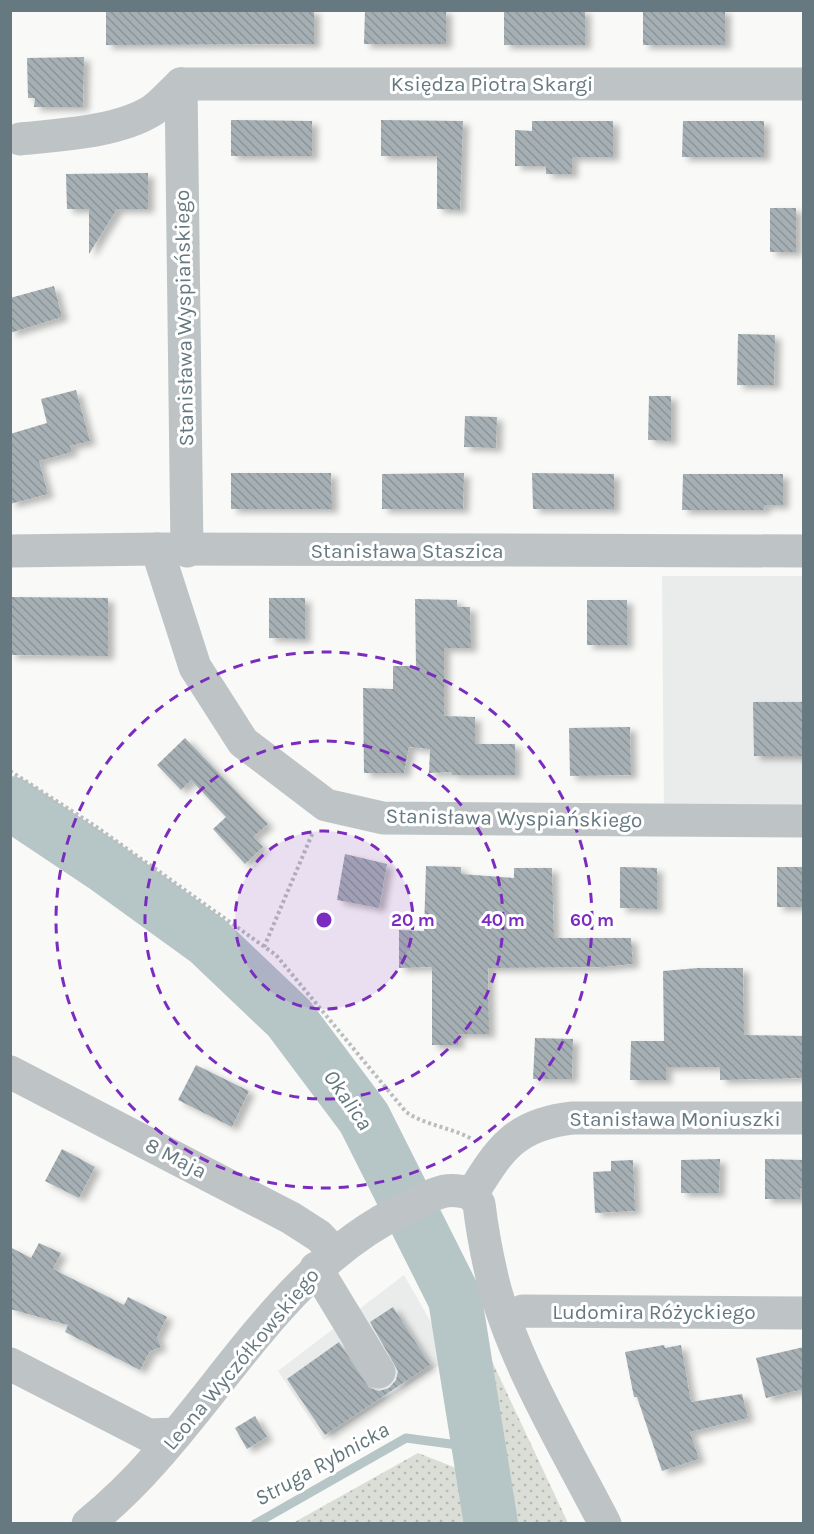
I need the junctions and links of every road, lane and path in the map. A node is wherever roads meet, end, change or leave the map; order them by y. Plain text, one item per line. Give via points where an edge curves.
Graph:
1 (181, 84) junction
2 (804, 84) edge
3 (20, 139) dead end
4 (172, 550) junction
5 (10, 551) edge
6 (804, 551) edge
7 (10, 771) edge
8 (326, 805) junction
9 (804, 821) edge
10 (264, 947) junction
11 (10, 1072) edge
12 (804, 1118) edge
13 (499, 1153) junction
14 (472, 1194) junction
15 (326, 1260) junction
16 (804, 1313) edge
17 (505, 1318) junction
18 (10, 1364) edge
19 (379, 1372) dead end
20 (176, 1434) junction
21 (88, 1524) edge
22 (605, 1524) edge

1 - 2 street, Księdza Piotra Skargi
1 - 3 street via 153,110 121,123 72,134
1 - 4 street, Stanisława Wyspiańskiego
4 - 5 street, Stanisława Staszica
4 - 6 street, Stanisława Staszica
4 - 8 street, Stanisława Wyspiańskiego via 195,667 243,742
7 - 10 path via 95,826
8 - 9 street, Stanisława Wyspiańskiego via 383,818
8 - 10 path
10 - 13 path via 276,955 406,1112 421,1122 458,1131
11 - 15 street, 8 Maja via 291,1218 319,1236
12 - 13 street, Stanisława Moniuszki via 551,1120 528,1128
13 - 14 street, Stanisława Moniuszki
14 - 15 street, Leona Wyczółkowskiego via 453,1189 427,1198 391,1215
14 - 17 street via 479,1204 493,1281
15 - 19 street, 8 Maja
15 - 20 street, Leona Wyczółkowskiego via 272,1315
16 - 17 street, Ludomira Różyckiego via 523,1311
17 - 22 street via 537,1391
18 - 20 street via 148,1435
20 - 21 street, Leona Wyczółkowskiego

